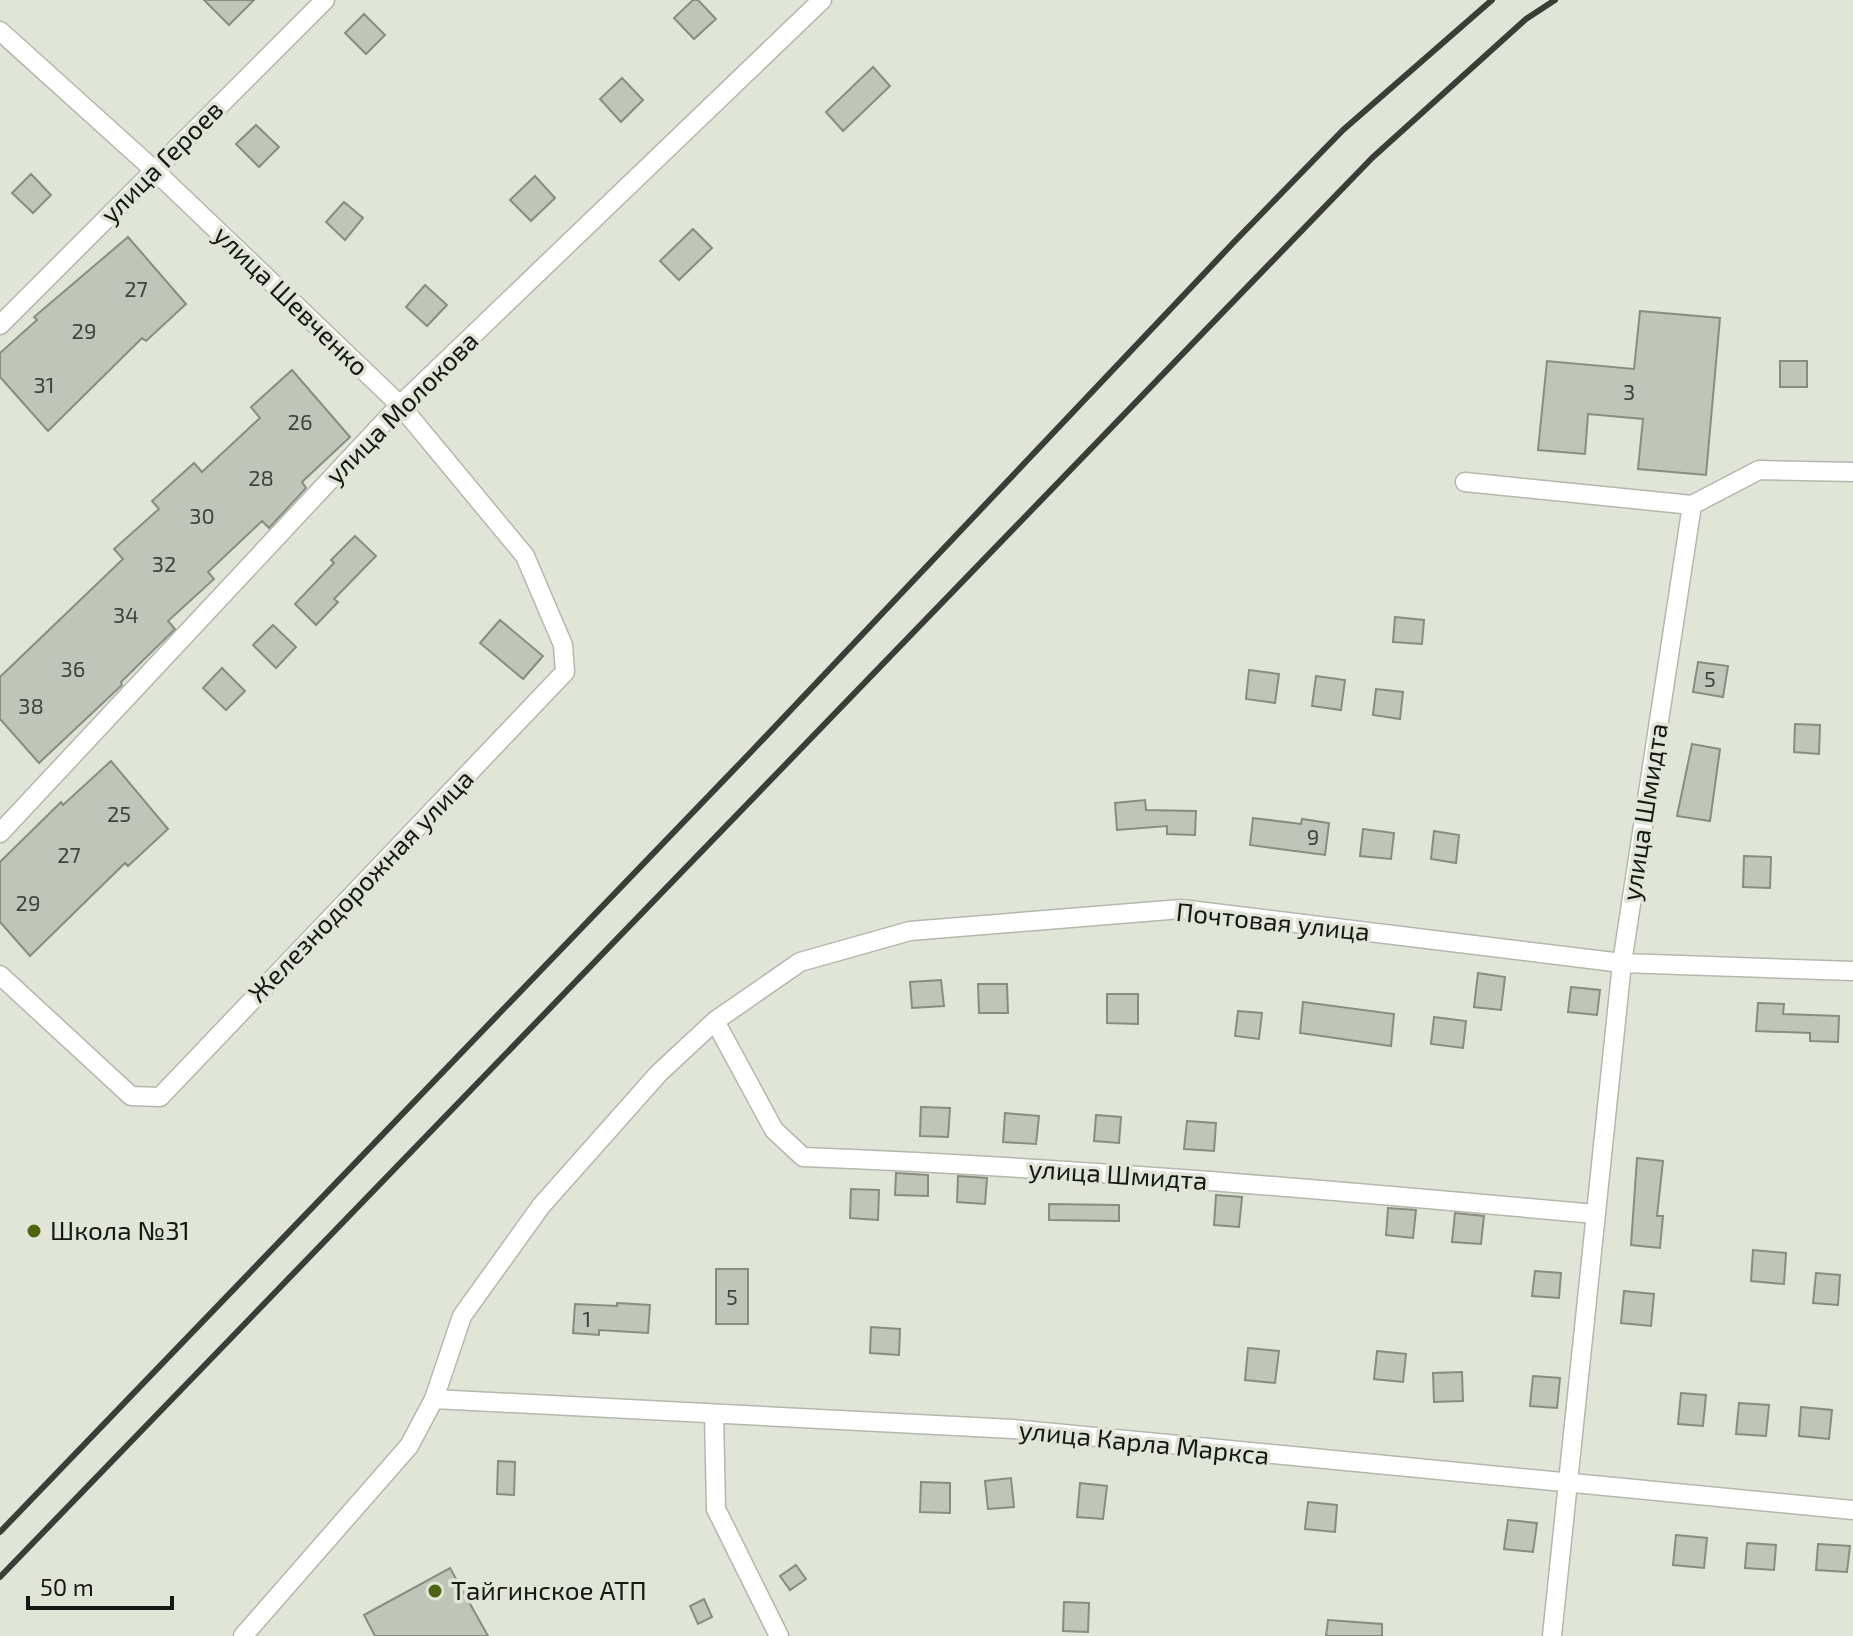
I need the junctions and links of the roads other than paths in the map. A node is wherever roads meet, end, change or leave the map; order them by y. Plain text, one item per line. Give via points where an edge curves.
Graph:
1 (325, 0) edge
2 (822, 0) edge
3 (0, 31) edge
4 (154, 170) junction
5 (0, 325) edge
6 (400, 405) junction
7 (1853, 472) edge
8 (1465, 482) dead end
9 (1692, 505) junction
10 (563, 645) joint
11 (0, 833) edge
12 (1622, 963) junction
13 (1853, 971) edge
14 (0, 975) edge
15 (715, 1021) junction
16 (1595, 1214) junction
17 (434, 1399) junction
18 (714, 1414) junction
19 (1570, 1486) junction
20 (1853, 1510) edge
21 (246, 1635) edge
22 (779, 1636) edge
23 (1552, 1636) edge

1 - 4 street, улица Героев
2 - 6 street, улица Молокова
3 - 4 street, улица Шевченко
4 - 5 street, улица Героев
4 - 6 street, улица Шевченко
6 - 10 street, улица Шевченко via 525,556
6 - 11 street, улица Молокова
7 - 9 street via 1759,470
8 - 9 street
9 - 12 street, улица Шмидта
10 - 14 street, Железнодорожная улица via 565,672 160,1097 131,1096
12 - 13 street, Почтовая улица
12 - 15 street, Почтовая улица via 1181,909 910,931 800,962
12 - 16 street, улица Шмидта
15 - 16 street, улица Шмидта via 774,1130 803,1157 1010,1167
15 - 17 street, Почтовая улица via 659,1073 541,1206 462,1316
16 - 19 street, улица Шмидта
17 - 18 street, улица Карла Маркса
17 - 21 street, Почтовая улица via 409,1446
18 - 19 street, улица Карла Маркса via 1013,1429
18 - 22 street via 716,1509
19 - 20 street, улица Карла Маркса
19 - 23 street, улица Шмидта

